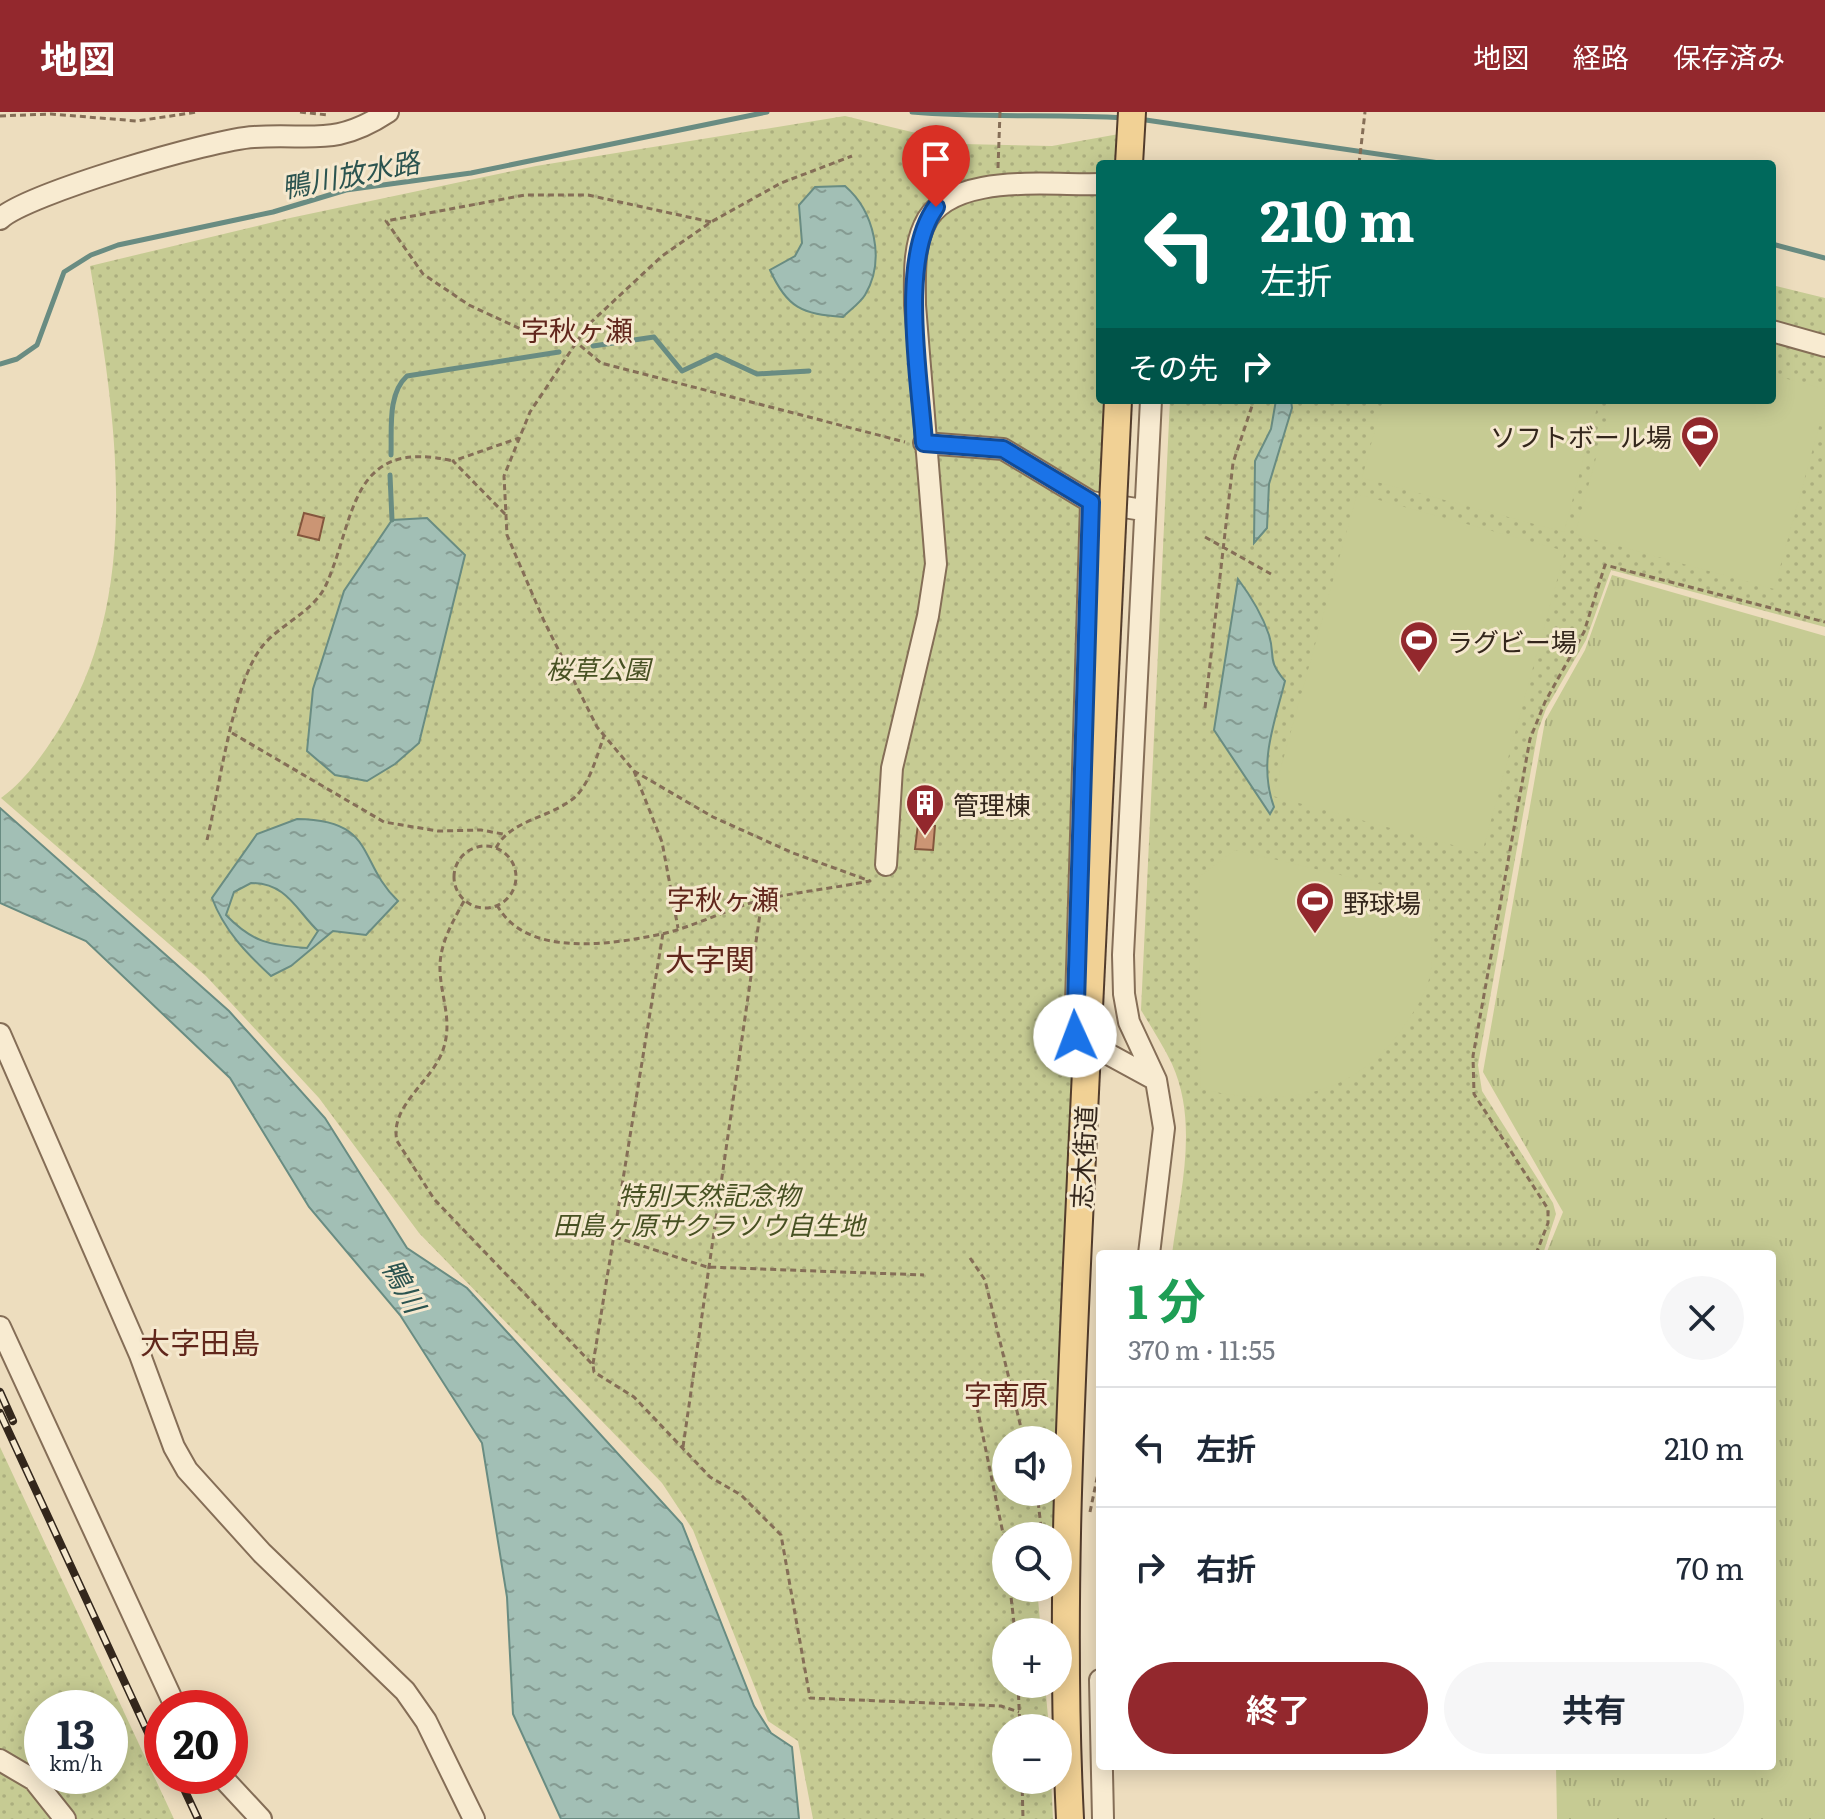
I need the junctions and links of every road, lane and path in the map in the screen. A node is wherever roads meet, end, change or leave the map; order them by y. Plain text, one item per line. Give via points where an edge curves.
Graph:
1 (197, 112) edge
2 (300, 112) edge
3 (388, 112) edge
4 (1000, 112) edge
5 (1132, 112) edge
6 (1365, 112) edge
7 (334, 115) dead end
8 (0, 116) edge
9 (852, 156) dead end
10 (1129, 160) edge
11 (1360, 160) edge
12 (1096, 184) edge
13 (997, 187) junction
14 (0, 219) edge
15 (711, 222) junction
16 (1776, 332) edge
17 (576, 342) junction
18 (1825, 346) edge
19 (1118, 404) edge
20 (1151, 404) edge
21 (1253, 404) edge
22 (519, 438) junction
23 (924, 443) junction
24 (453, 461) junction
25 (1091, 502) junction
26 (1143, 510) junction
27 (506, 516) junction
28 (1205, 537) dead end
29 (1223, 545) junction
30 (1271, 574) dead end
31 (1825, 622) edge
32 (1205, 708) dead end
33 (232, 732) junction
34 (604, 736) junction
35 (634, 771) junction
36 (503, 834) junction
37 (207, 840) dead end
38 (496, 849) junction
39 (886, 865) dead end
40 (762, 900) junction
41 (464, 901) junction
42 (497, 905) junction
43 (678, 929) junction
44 (663, 933) junction
45 (0, 1034) edge
46 (1156, 1080) junction
47 (615, 1237) junction
48 (1150, 1250) edge
49 (1538, 1250) edge
50 (970, 1258) dead end
51 (707, 1267) junction
52 (924, 1275) dead end
53 (0, 1327) edge
54 (593, 1365) junction
55 (977, 1407) dead end
56 (1021, 1426) edge
57 (683, 1448) junction
58 (1096, 1483) edge
59 (1001, 1522) edge
60 (1087, 1526) dead end
61 (168, 1690) edge
62 (1018, 1698) edge
63 (1019, 1712) joint
64 (0, 1760) edge
65 (1102, 1770) edge
66 (238, 1794) edge
67 (1022, 1794) edge
68 (65, 1819) edge
69 (261, 1819) edge
70 (474, 1819) edge
71 (1023, 1819) edge
72 (1070, 1819) edge
73 (1103, 1819) edge

1 - 8 path via 137,121
2 - 7 path
3 - 14 street via 361,130 327,138 252,137 213,145 35,197
4 - 13 path
5 - 10 main road
6 - 11 path
9 - 15 path via 781,183
12 - 13 street
13 - 23 street via 959,192 936,207 924,225 915,265
15 - 17 path via 662,256
15 - 17 path via 588,195 525,195 386,221 423,274 469,305 527,332
16 - 18 street
17 - 22 path
17 - 23 path via 601,363
19 - 72 main road, 志木街道, bridge via 1066,1497
20 - 26 street
21 - 29 path via 1233,463
22 - 24 path
22 - 27 path via 504,476
23 - 25 street via 1003,449
23 - 39 street via 936,564 892,768
24 - 27 path
24 - 33 path via 423,454 403,457 369,480 347,515 325,586 261,648 242,689
25 - 26 street
25 - 46 street via 1075,1036
26 - 46 street via 1123,981 1129,1022
27 - 34 path via 507,535 544,621
28 - 29 path
29 - 30 path
29 - 32 path
31 - 49 path via 1605,565 1584,632 1530,739 1473,1056 1474,1094 1548,1209
33 - 36 path via 384,822
33 - 37 path
34 - 35 path
34 - 36 path via 575,797
35 - 40 path via 713,817 870,881
35 - 43 path via 662,842
36 - 38 path
38 - 41 path via 477,847 458,862 455,885
38 - 42 path via 509,858 516,882
40 - 43 path
40 - 51 path
41 - 42 path via 480,908
41 - 54 path via 440,955 448,1015 443,1049 403,1108 397,1141 434,1199
42 - 44 path via 515,925 557,942
43 - 44 path
44 - 47 path
45 - 70 street via 187,1470 262,1553 405,1691 426,1721
46 - 48 street via 1163,1148
47 - 51 path
47 - 54 path
50 - 56 path via 985,1280
51 - 52 path
51 - 57 path
53 - 61 street
54 - 57 path via 594,1372 634,1397
55 - 59 path
57 - 63 path via 781,1535 810,1698 1001,1706
58 - 60 path
62 - 63 path
64 - 68 street via 34,1780
65 - 73 street
66 - 69 street
67 - 71 path

